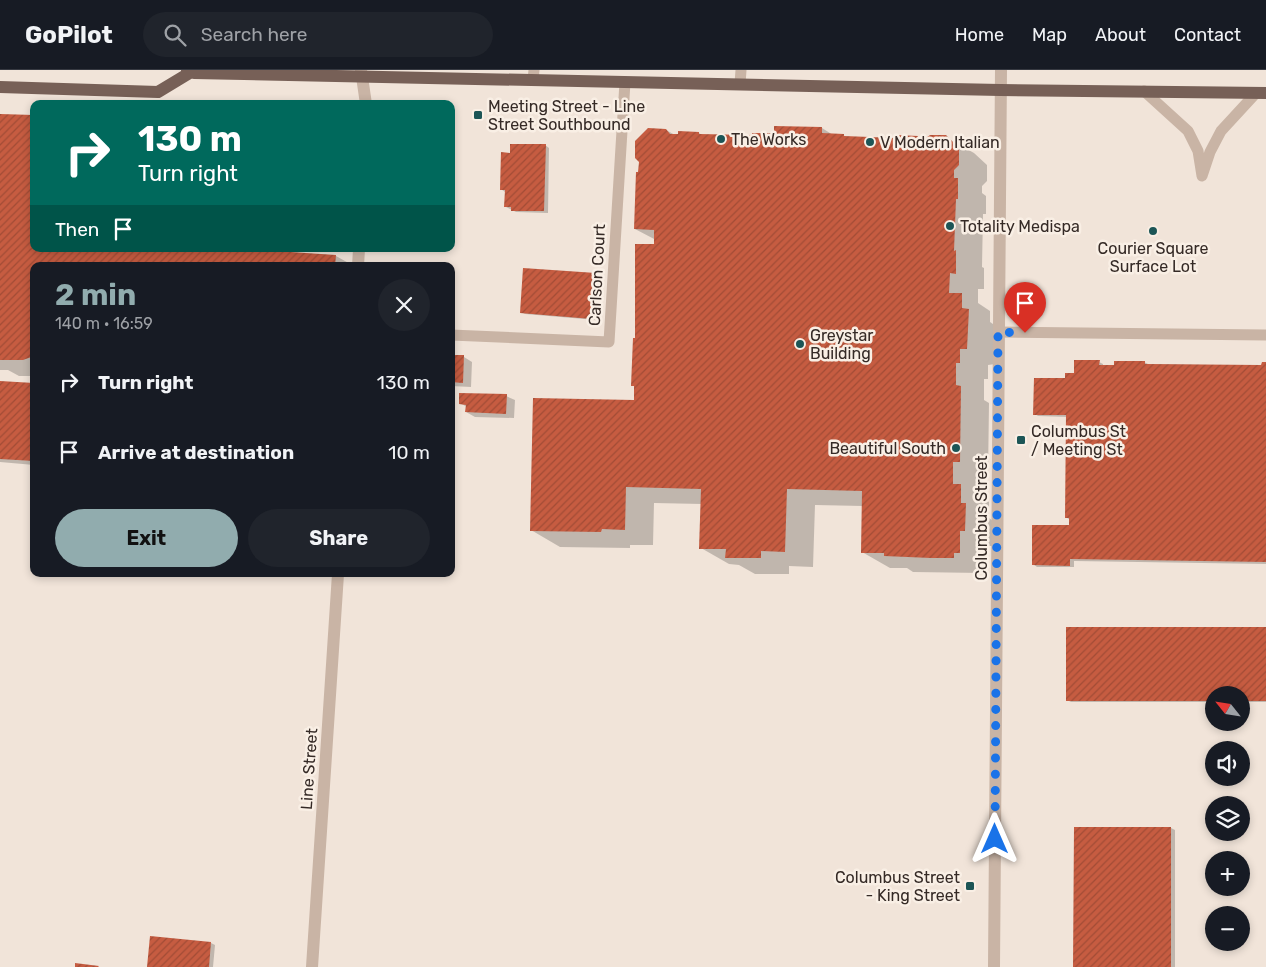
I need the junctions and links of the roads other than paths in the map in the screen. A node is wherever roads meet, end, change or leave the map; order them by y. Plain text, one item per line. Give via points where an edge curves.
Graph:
1 (741, 70) edge
2 (1000, 70) edge
3 (191, 71) edge
4 (293, 72) edge
5 (361, 73) edge
6 (534, 75) edge
7 (624, 82) junction
8 (740, 84) junction
9 (0, 87) edge
10 (1000, 90) junction
11 (1144, 92) junction
12 (1261, 93) edge
13 (365, 100) edge
14 (998, 332) junction
15 (1266, 334) edge
16 (455, 335) edge
17 (338, 577) edge
18 (312, 967) edge
19 (994, 967) edge

1 - 8 lane
2 - 10 street, Columbus Street
3 - 4 main road
3 - 9 main road via 158,92
4 - 5 main road
5 - 6 main road
5 - 13 street
6 - 7 main road
7 - 8 main road
7 - 16 lane, Carlson Court via 609,342
8 - 10 main road
10 - 11 main road
10 - 14 street, Columbus Street
11 - 12 main road
11 - 12 lane via 1188,131 1198,151 1202,176 1221,131
14 - 15 lane
14 - 19 street, Columbus Street
17 - 18 street, Line Street

